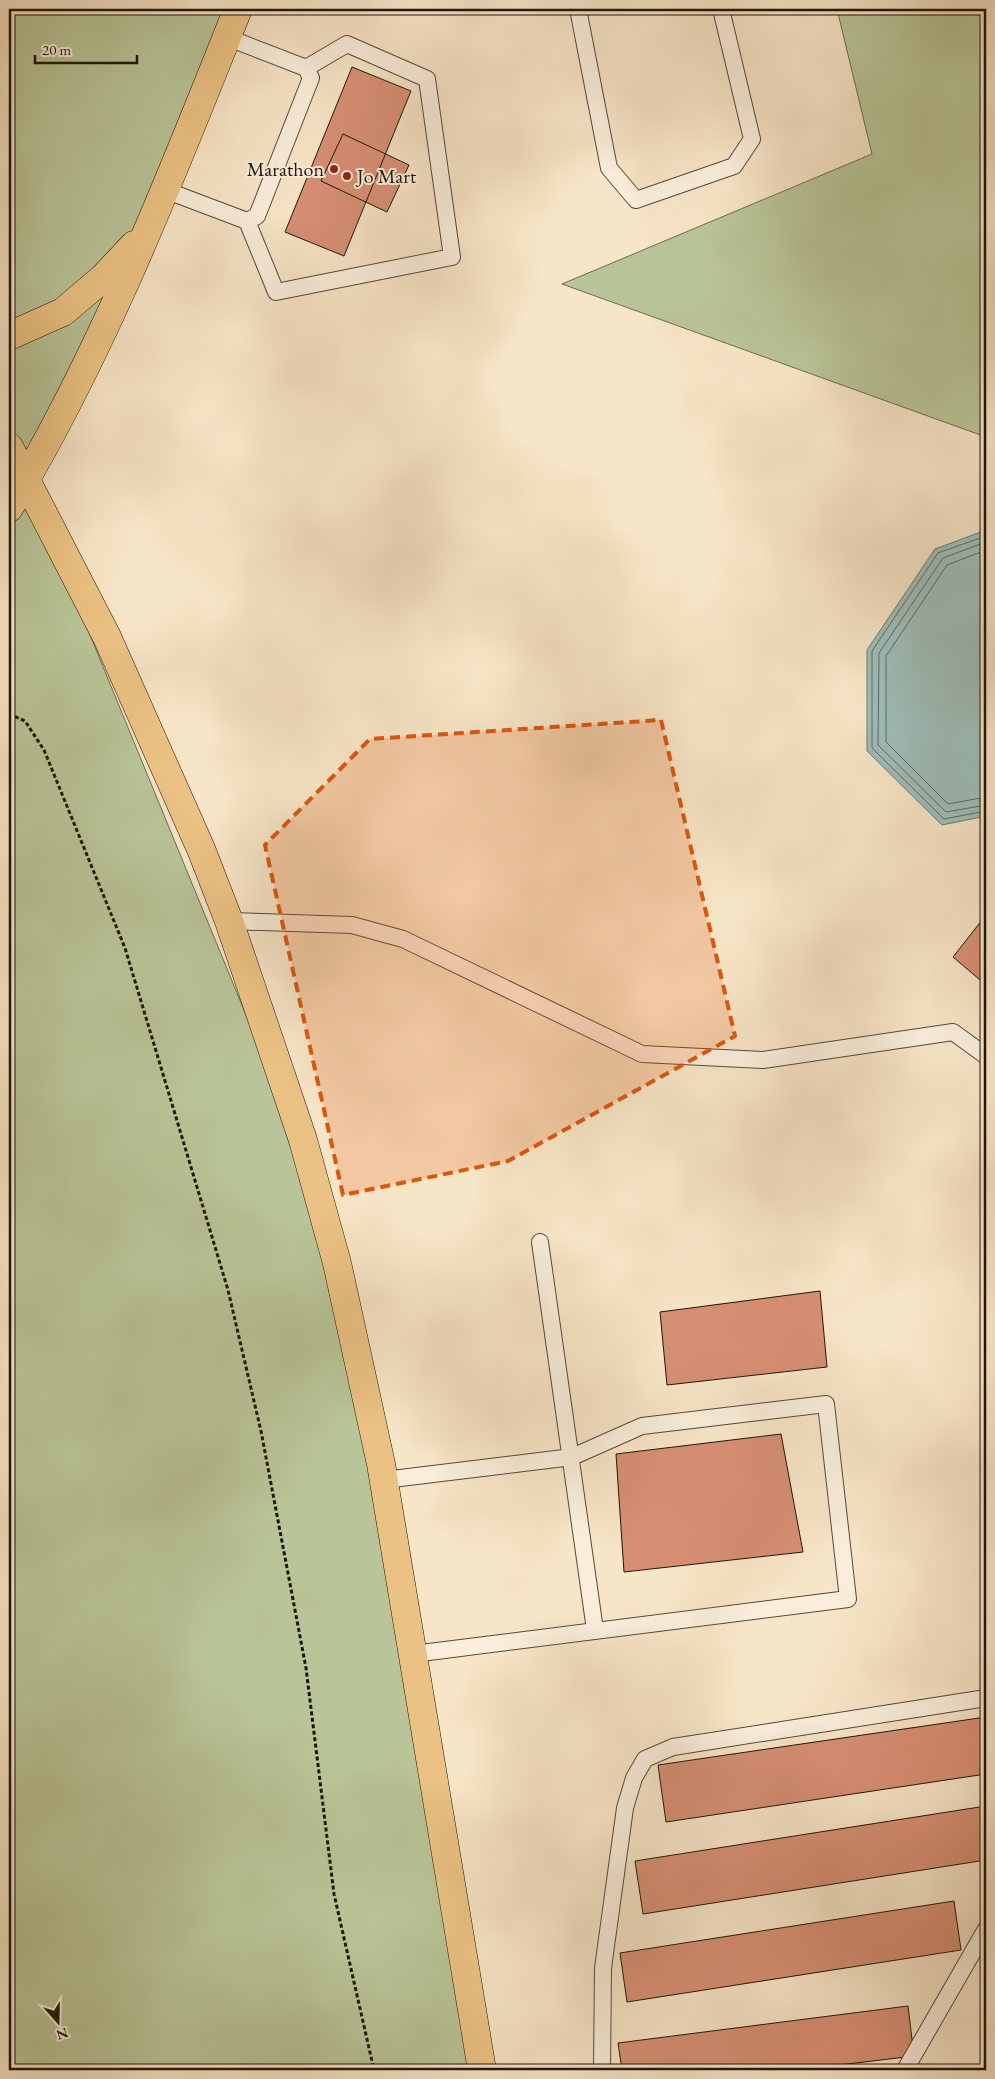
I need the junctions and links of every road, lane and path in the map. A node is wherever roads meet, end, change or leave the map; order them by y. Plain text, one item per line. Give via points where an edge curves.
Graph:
1 (238, 9) edge
2 (578, 9) edge
3 (721, 9) edge
4 (226, 37) junction
5 (306, 68) junction
6 (165, 190) junction
7 (247, 221) junction
8 (151, 225) junction
9 (9, 336) edge
10 (9, 447) edge
11 (26, 479) junction
12 (9, 508) edge
13 (9, 714) edge
14 (229, 921) junction
15 (986, 1056) edge
16 (540, 1242) dead end
17 (572, 1457) junction
18 (384, 1480) junction
19 (596, 1630) junction
20 (413, 1654) junction
21 (986, 1698) edge
22 (986, 1929) edge
23 (374, 2070) edge
24 (482, 2070) edge
25 (602, 2070) edge
26 (906, 2070) edge

1 - 4 main road
2 - 3 lane via 609,168 636,200 734,166 752,139
4 - 5 lane
4 - 6 main road
5 - 7 lane via 311,78 257,216
5 - 7 lane via 348,44 427,78 452,257 276,292
6 - 7 lane
6 - 8 main road
8 - 9 main road via 103,278 63,312
8 - 11 main road via 88,365
10 - 11 main road
11 - 12 main road
11 - 14 main road via 107,637 201,849
13 - 23 path via 25,721 44,750 125,948 228,1290 261,1431 304,1659 334,1894
14 - 15 lane via 352,925 403,939 642,1054 763,1060 953,1032
14 - 18 main road via 319,1196 339,1272
16 - 17 lane
17 - 18 lane
17 - 19 lane
17 - 19 lane via 642,1426 826,1404 848,1599
18 - 20 main road
19 - 20 lane
20 - 24 main road
21 - 25 lane via 673,1747 645,1759 634,1778 625,1808 603,1968
22 - 26 lane

